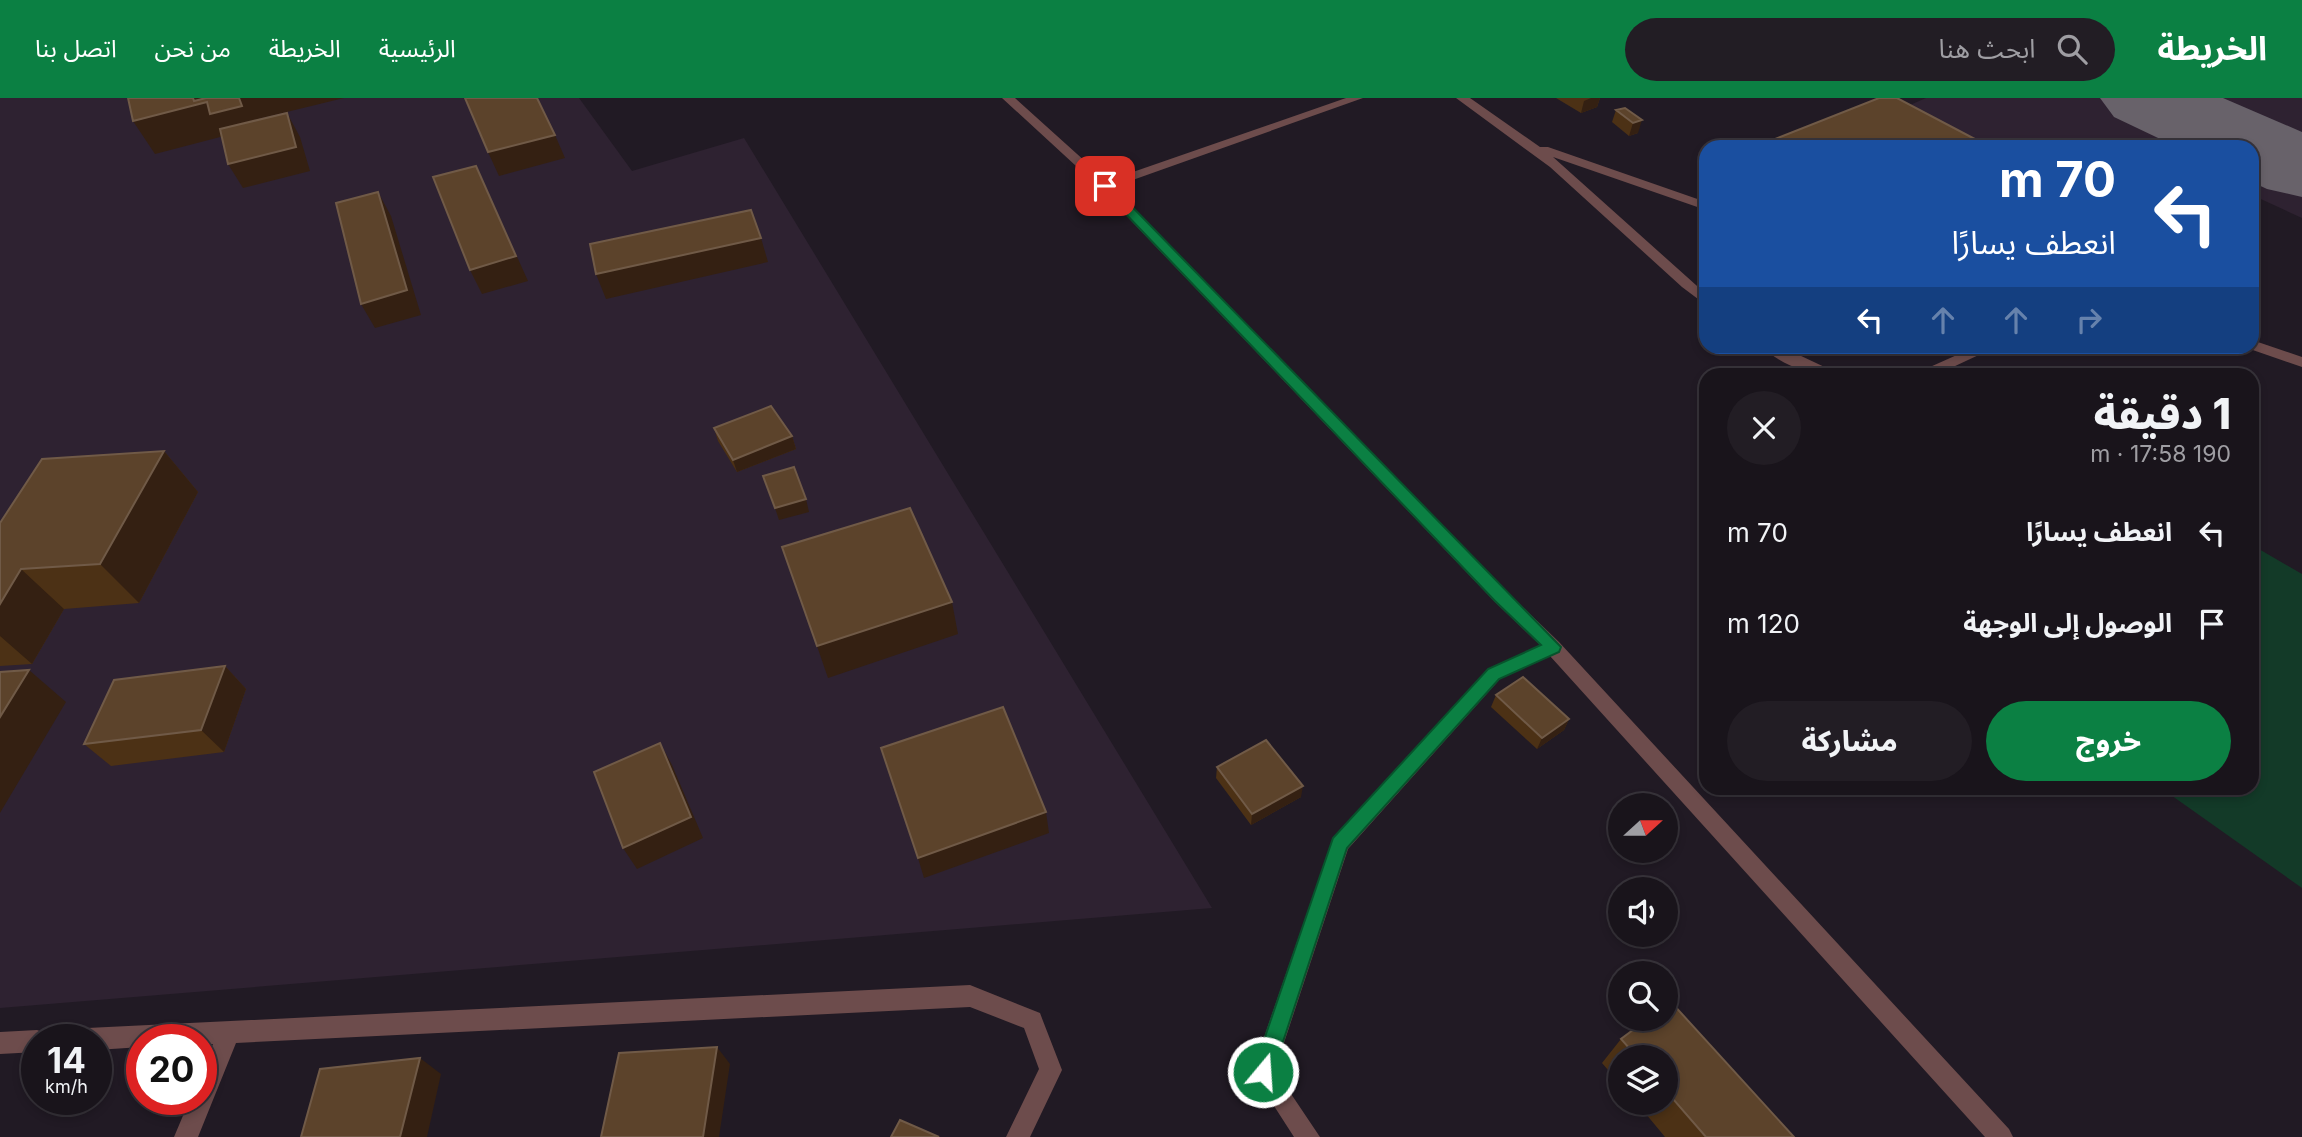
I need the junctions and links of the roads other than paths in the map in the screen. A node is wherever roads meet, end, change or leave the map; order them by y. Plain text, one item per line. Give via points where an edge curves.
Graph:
1 (1008, 98) edge
2 (1357, 98) edge
3 (1462, 98) edge
4 (1527, 145) junction
5 (1105, 186) junction
6 (1699, 204) edge
7 (1699, 295) edge
8 (2259, 347) edge
9 (1781, 354) edge
10 (1972, 354) edge
11 (2302, 362) edge
12 (1813, 368) edge
13 (1940, 368) edge
14 (1553, 647) junction
15 (230, 1030) junction
16 (112, 1037) edge
17 (21, 1042) edge
18 (0, 1043) edge
19 (186, 1137) edge
20 (1018, 1137) edge
21 (1308, 1137) edge
22 (2001, 1137) edge

1 - 5 street
2 - 5 street
3 - 4 street
4 - 6 street
4 - 7 street via 1607,210
5 - 14 street
8 - 11 street
9 - 12 street
10 - 13 street
14 - 21 street via 1494,674 1340,844 1263,1072
14 - 22 street
15 - 16 street
15 - 19 street
15 - 20 street via 970,996 1032,1021 1051,1070
17 - 18 street

